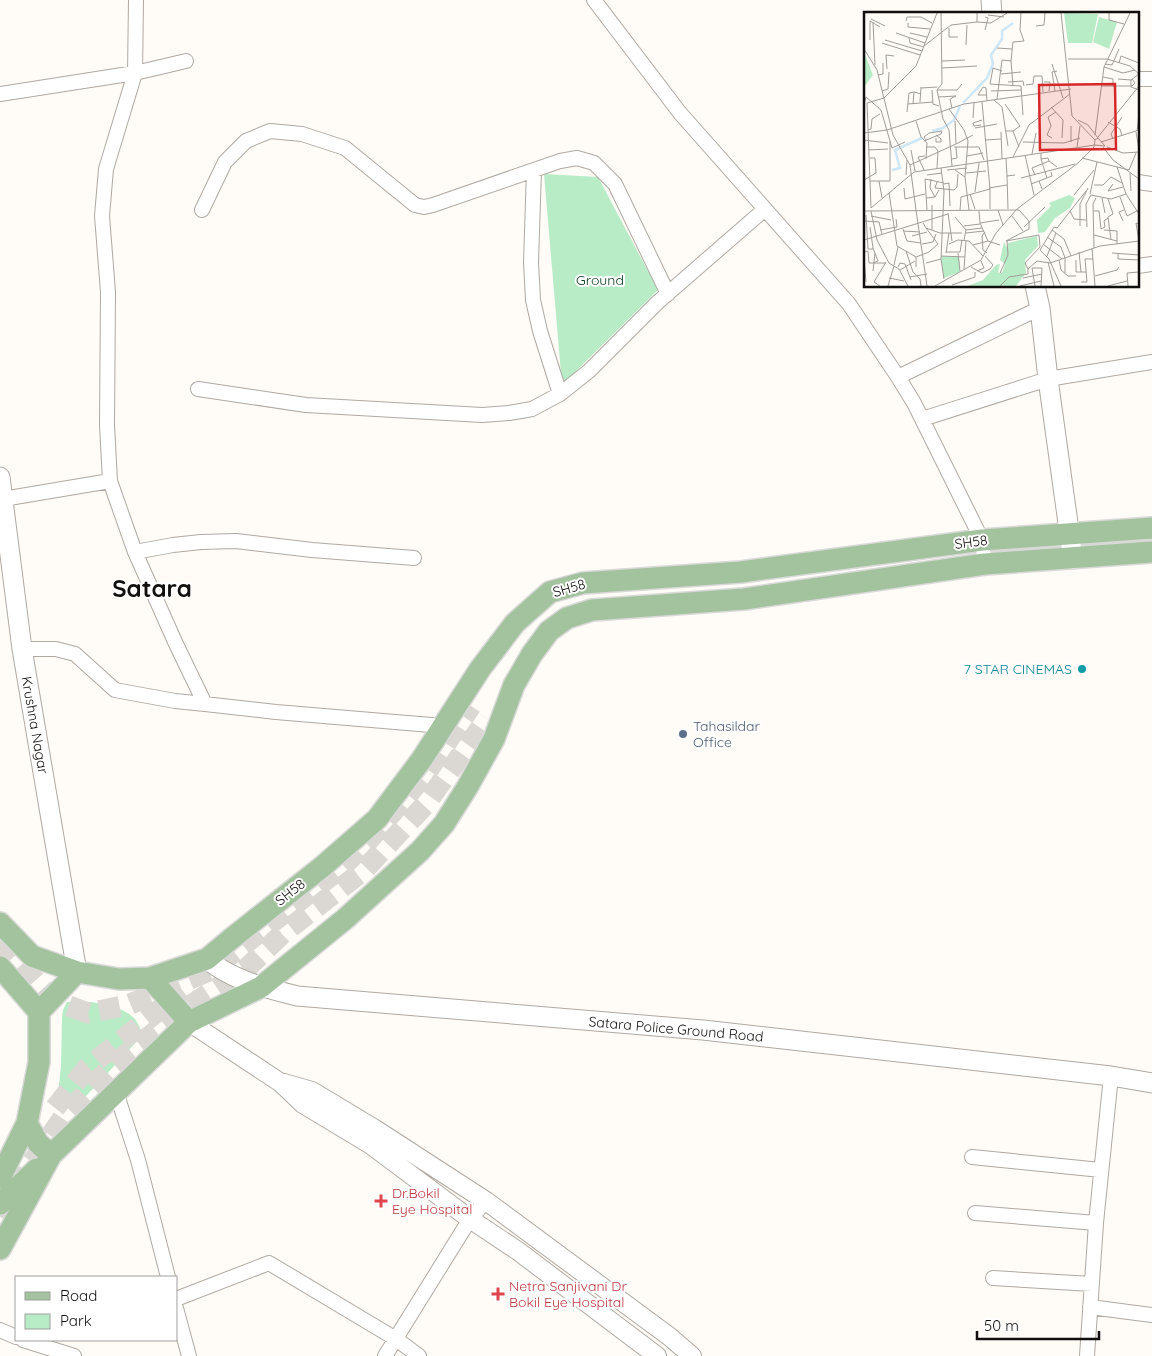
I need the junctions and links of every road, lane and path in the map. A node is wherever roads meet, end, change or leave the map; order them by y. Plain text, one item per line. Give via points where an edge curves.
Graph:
1 (136, 0) edge
2 (594, 0) edge
3 (186, 61) dead end
4 (135, 72) junction
5 (0, 94) edge
6 (534, 170) junction
7 (765, 209) junction
8 (202, 210) dead end
9 (1037, 288) edge
10 (668, 294) junction
11 (1040, 308) junction
12 (1152, 362) edge
13 (898, 377) junction
14 (1048, 379) junction
15 (198, 389) dead end
16 (560, 394) junction
17 (922, 419) junction
18 (0, 477) edge
19 (110, 480) junction
20 (3, 499) junction
21 (1152, 528) edge
22 (1070, 533) junction
23 (982, 540) junction
24 (135, 552) junction
25 (1152, 552) edge
26 (414, 558) dead end
27 (1073, 559) junction
28 (985, 564) junction
29 (667, 577) junction
30 (668, 604) junction
31 (515, 623) junction
32 (22, 649) junction
33 (514, 685) junction
34 (205, 704) junction
35 (443, 726) junction
36 (0, 923) edge
37 (207, 959) junction
38 (0, 967) edge
39 (77, 972) junction
40 (150, 978) junction
41 (261, 987) junction
42 (39, 1012) junction
43 (189, 1022) junction
44 (1111, 1076) junction
45 (281, 1083) junction
46 (1152, 1083) edge
47 (116, 1092) junction
48 (27, 1124) junction
49 (51, 1155) junction
50 (972, 1157) dead end
51 (1101, 1170) junction
52 (0, 1178) edge
53 (486, 1201) junction
54 (0, 1204) edge
55 (975, 1213) dead end
56 (470, 1219) junction
57 (1096, 1223) junction
58 (0, 1249) edge
59 (168, 1276) edge
60 (994, 1278) dead end
61 (1092, 1284) junction
62 (178, 1298) edge
63 (1090, 1307) junction
64 (178, 1315) edge
65 (1152, 1315) edge
66 (0, 1330) edge
67 (15, 1337) edge
68 (396, 1339) junction
69 (26, 1341) edge
70 (74, 1356) edge
71 (189, 1356) edge
72 (385, 1356) edge
73 (419, 1356) edge
74 (657, 1356) edge
75 (692, 1356) edge
76 (1087, 1356) edge

1 - 4 street
2 - 7 street via 680,113
3 - 4 street
4 - 5 street
4 - 19 street via 106,169 102,216 108,292
6 - 8 street via 424,207 415,205 345,148 302,134 270,131 246,141 225,162
6 - 10 street via 577,158 594,163 615,184
6 - 16 street via 533,300
7 - 10 street
7 - 13 street via 849,304
9 - 11 main road
10 - 16 street via 589,371
11 - 13 street
11 - 14 main road
12 - 14 street
13 - 17 street
14 - 17 street
14 - 22 main road
15 - 16 street via 306,405 482,415 532,409
17 - 23 street
18 - 20 main road, Krushna Nagar
19 - 20 street
19 - 24 street
20 - 32 main road, Krushna Nagar
21 - 22 main road, SH58 / SH58
22 - 23 main road, SH58 / SH58
22 - 27 main road
23 - 28 street
23 - 29 main road, SH58 / SH58 via 741,572
24 - 26 street via 173,545 236,541
24 - 34 street
25 - 27 main road, SH58 / SH58
27 - 28 main road, SH58 / SH58
28 - 30 main road, SH58 / SH58 via 744,599
29 - 30 main road
29 - 31 main road, SH58 / SH58 via 583,583 550,592
30 - 33 main road, SH58 / SH58 via 592,610 567,618 549,631
31 - 33 main road via 479,713
31 - 35 main road, SH58 / SH58 via 480,668
32 - 34 street via 56,649 75,654 114,690
32 - 39 main road, Krushna Nagar
33 - 41 main road, SH58 / SH58 via 494,739 444,824 420,851 345,919
34 - 35 street
35 - 37 main road, SH58 / SH58 via 422,760 377,819
36 - 39 main road, SH58 via 32,956
37 - 40 main road, SH58 / SH58
37 - 41 main road, Satara Police Ground Road via 217,968
38 - 42 main road
39 - 40 main road, SH58 via 120,979
39 - 42 main road
40 - 43 main road
41 - 43 main road, SH58 / SH58
41 - 44 main road, Satara Police Ground Road via 297,996 703,1030
42 - 48 main road via 39,1062
43 - 45 street
43 - 47 main road, SH58
44 - 46 main road, Satara Police Ground Road
44 - 51 street
45 - 53 street via 312,1091
45 - 56 street via 303,1104 371,1145
47 - 49 main road, SH58
47 - 59 street via 138,1160
48 - 49 main road via 38,1143
48 - 52 main road
49 - 54 main road, SH58
49 - 58 main road
50 - 51 street
51 - 57 street
53 - 56 street
53 - 75 street
55 - 57 street
56 - 68 street
56 - 74 street via 518,1251
57 - 61 street
60 - 61 street
61 - 63 street
62 - 68 street via 269,1263
63 - 65 street
63 - 76 street
64 - 71 street
66 - 67 street
68 - 72 street
68 - 73 street
69 - 70 street

